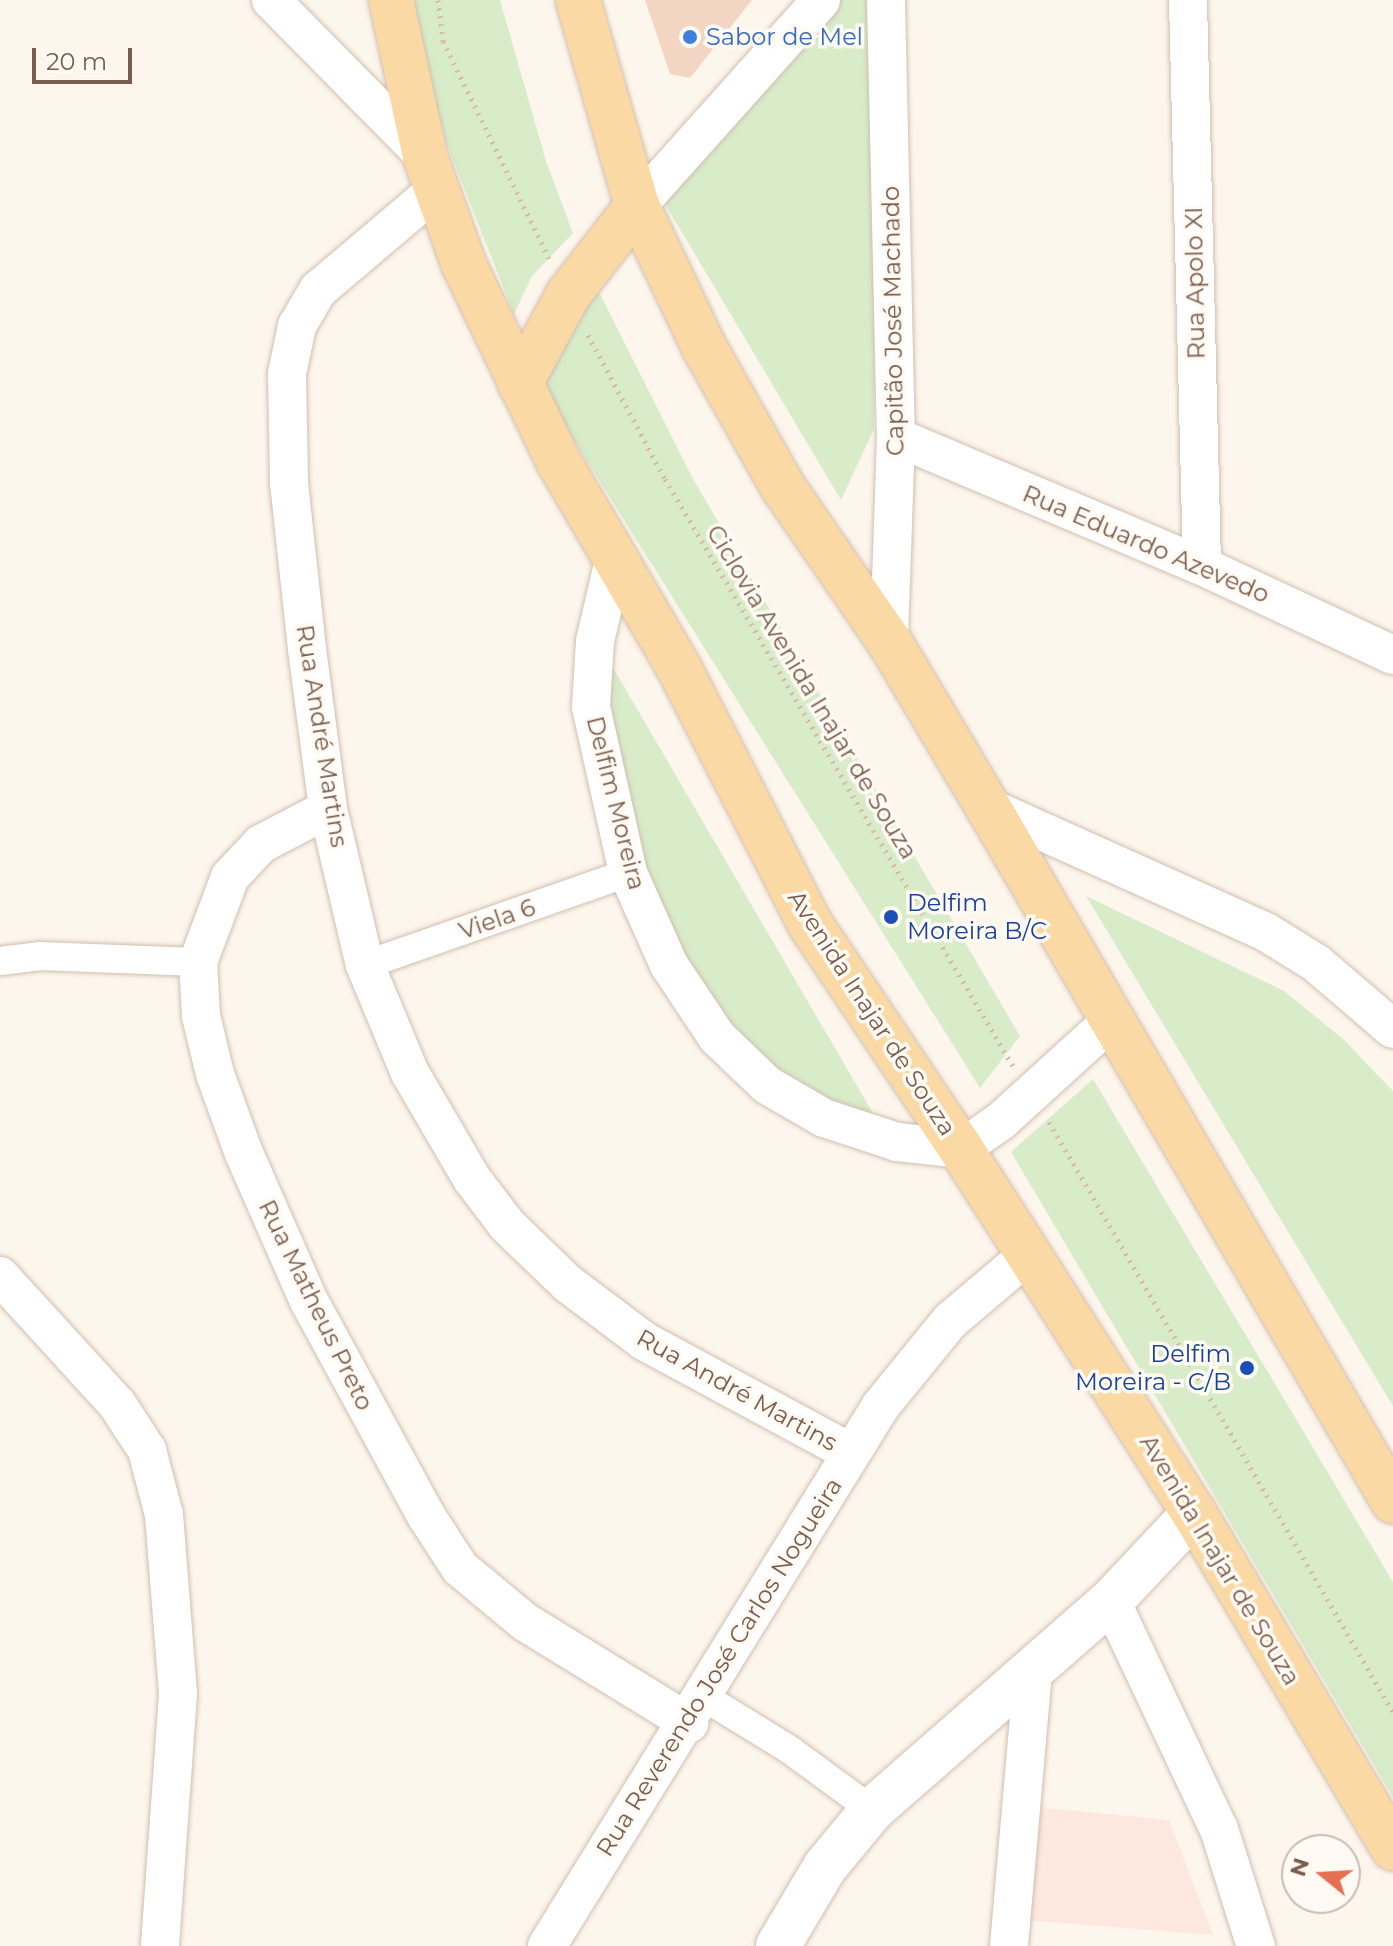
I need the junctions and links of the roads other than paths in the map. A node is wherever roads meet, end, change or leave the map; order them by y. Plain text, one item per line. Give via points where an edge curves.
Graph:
1 (271, 0) edge
2 (391, 0) edge
3 (578, 0) edge
4 (821, 0) edge
5 (886, 0) edge
6 (1188, 0) edge
7 (430, 173) junction
8 (637, 206) junction
9 (520, 384) junction
10 (896, 437) junction
11 (615, 556) junction
12 (1202, 566) junction
13 (889, 641) junction
14 (1393, 655) edge
15 (988, 807) junction
16 (328, 809) junction
17 (628, 873) junction
18 (0, 961) edge
19 (198, 962) junction
20 (365, 965) junction
21 (1111, 1021) junction
22 (1393, 1029) edge
23 (961, 1149) junction
24 (1029, 1254) junction
25 (0, 1276) edge
26 (851, 1453) junction
27 (1393, 1501) edge
28 (1194, 1513) junction
29 (1111, 1601) junction
30 (1033, 1672) junction
31 (696, 1710) junction
32 (872, 1810) junction
33 (1393, 1848) edge
34 (160, 1946) edge
35 (547, 1946) edge
36 (778, 1946) edge
37 (1009, 1946) edge
38 (1256, 1946) edge

1 - 7 street
2 - 7 main road, Avenida Inajar de Souza
3 - 8 main road
4 - 8 street
5 - 10 street, Capitão José Machado
6 - 12 street, Rua Apolo XI
7 - 9 main road, Avenida Inajar de Souza via 464,265
7 - 16 street, Rua André Martins via 318,290 297,326 287,374 289,483
8 - 9 main road via 568,295
8 - 13 main road via 704,347 783,487
9 - 11 main road, Avenida Inajar de Souza
10 - 12 street, Rua Eduardo Azevedo
10 - 13 street, Capitão José Machado
11 - 17 street, Delfim Moreira via 595,641 591,707
11 - 23 main road, Avenida Inajar de Souza via 810,924
12 - 14 street, Rua Eduardo Azevedo
13 - 15 main road
15 - 21 main road
15 - 22 street via 1266,932 1316,963
16 - 19 street, Rua Matheus Preto via 261,844 230,877
16 - 20 street, Rua André Martins
17 - 20 street, Viela 6
17 - 23 street, Delfim Moreira via 669,965 717,1037 767,1085 824,1118 897,1142
18 - 19 street via 39,956
19 - 31 street, Rua Matheus Preto via 201,1016 211,1059 243,1151 309,1301 460,1568 525,1622
20 - 26 street, Rua André Martins via 410,1073 472,1179 507,1225 567,1283 644,1341
21 - 23 street
21 - 27 main road
23 - 24 main road, Avenida Inajar de Souza
24 - 26 street, Rua Reverendo José Carlos Nogueira via 950,1321
24 - 28 main road, Avenida Inajar de Souza
25 - 34 street via 117,1404 147,1450 164,1515 178,1694
26 - 31 street, Rua Reverendo José Carlos Nogueira
28 - 29 street
28 - 33 main road, Avenida Inajar de Souza
29 - 30 street
29 - 38 street via 1219,1829
30 - 32 street
30 - 37 street
31 - 32 street via 790,1750
31 - 35 street, Rua Reverendo José Carlos Nogueira
32 - 36 street via 825,1867

